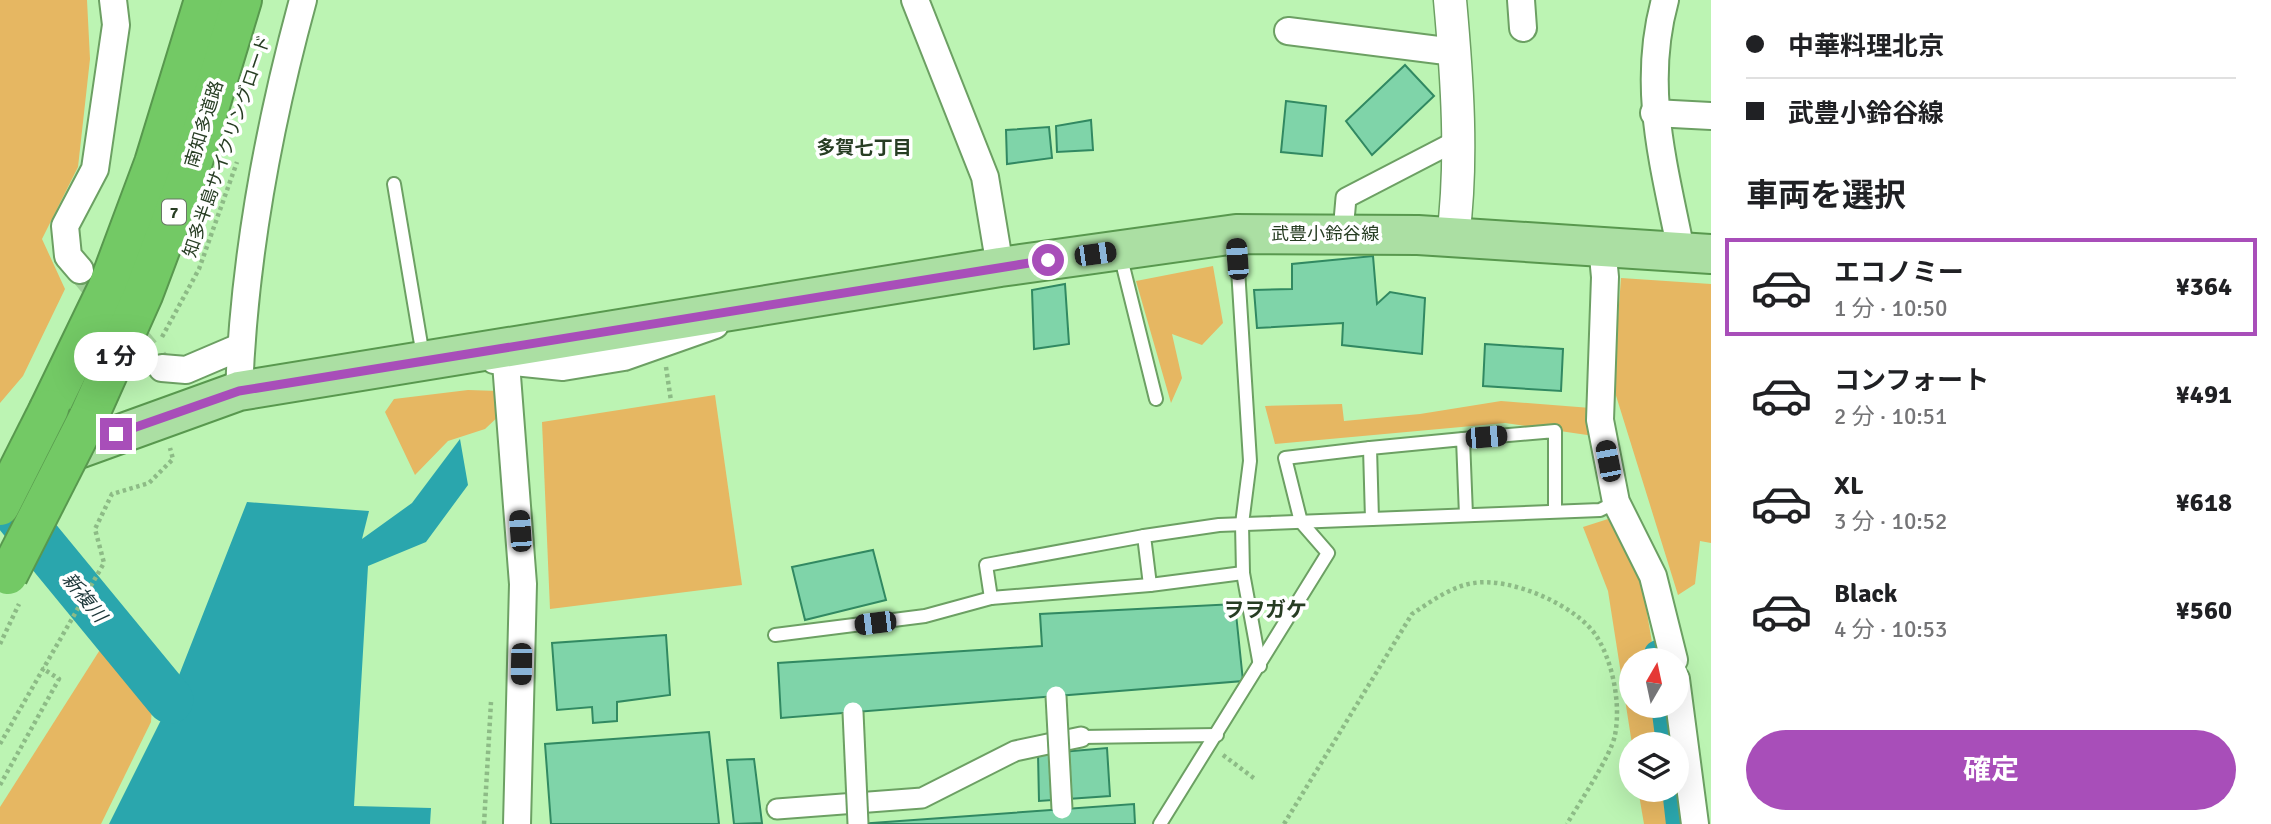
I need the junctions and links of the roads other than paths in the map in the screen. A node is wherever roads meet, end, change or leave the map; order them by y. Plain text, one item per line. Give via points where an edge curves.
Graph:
1 (113, 0) edge
2 (204, 0) edge
3 (242, 0) edge
4 (303, 0) edge
5 (915, 0) edge
6 (1450, 0) edge
7 (1521, 0) edge
8 (1665, 0) edge
9 (1523, 28) dead end
10 (1288, 31) dead end
11 (1454, 52) junction
12 (1654, 113) junction
13 (1711, 116) edge
14 (1456, 141) junction
15 (394, 184) dead end
16 (1343, 232) junction
17 (1236, 234) junction
18 (1453, 237) junction
19 (1602, 246) junction
20 (1119, 250) junction
21 (1696, 253) edge
22 (1000, 267) junction
23 (80, 270) tunnel mouth
24 (752, 309) junction
25 (240, 347) junction
26 (506, 356) junction
27 (160, 357) tunnel mouth
28 (424, 363) junction
29 (239, 391) junction
30 (1156, 399) dead end
31 (1464, 439) junction
32 (1370, 448) junction
33 (0, 478) edge
34 (1616, 502) junction
35 (0, 506) edge
36 (1555, 512) junction
37 (1466, 515) junction
38 (1373, 519) junction
39 (1301, 522) junction
40 (1242, 523) junction
41 (1144, 536) junction
42 (1243, 573) junction
43 (4, 581) edge
44 (1150, 585) junction
45 (990, 598) junction
46 (775, 635) dead end
47 (1671, 648) edge
48 (1260, 666) junction
49 (1056, 696) dead end
50 (853, 712) dead end
51 (1682, 718) edge
52 (1081, 737) joint
53 (1214, 740) junction
54 (777, 809) dead end
55 (1062, 809) dead end
56 (1700, 823) edge
57 (517, 824) edge
58 (858, 824) edge
59 (1160, 824) edge

1 - 23 street via 116,25 95,169 65,226 68,256
2 - 35 highway, 南知多道路 / 7, bridge via 154,163 107,289
3 - 43 highway, 南知多道路 / 7, bridge via 192,165 143,295 88,418
4 - 25 street via 267,142
5 - 22 street via 985,177
6 - 11 street
7 - 9 street
8 - 12 street via 1653,64
10 - 11 street
11 - 14 street
12 - 13 street
12 - 21 street
14 - 16 street via 1346,198
14 - 18 street
15 - 28 lane
16 - 17 main road, 武豊小鈴谷線
16 - 18 main road, 武豊小鈴谷線
17 - 20 main road, 武豊小鈴谷線
17 - 40 lane via 1250,461
18 - 19 main road, 武豊小鈴谷線
19 - 21 main road, 武豊小鈴谷線
19 - 34 street via 1600,420
20 - 22 main road, 武豊小鈴谷線
20 - 30 lane
22 - 24 main road, 武豊小鈴谷線
24 - 26 main road, 武豊小鈴谷線
24 - 26 street via 624,357 563,367
25 - 27 street via 186,370
25 - 29 street
26 - 28 main road, 武豊小鈴谷線 via 463,356
26 - 57 street via 523,583
28 - 29 main road, 武豊小鈴谷線
29 - 33 main road, 武豊小鈴谷線
31 - 32 lane
31 - 36 lane via 1555,431
31 - 37 lane
32 - 38 lane
32 - 39 lane via 1285,458
34 - 36 lane via 1600,510
34 - 47 street via 1653,576
36 - 37 lane
37 - 38 lane
38 - 39 lane
39 - 40 lane
39 - 48 lane via 1328,553
40 - 41 lane
40 - 42 lane
41 - 44 lane
41 - 45 lane via 986,565
42 - 44 lane
42 - 48 lane
44 - 45 lane
45 - 46 lane via 925,616
48 - 53 lane
49 - 55 street, bridge
50 - 58 street, bridge
51 - 56 street
52 - 53 lane
52 - 54 street via 1015,751 922,798
53 - 59 lane

